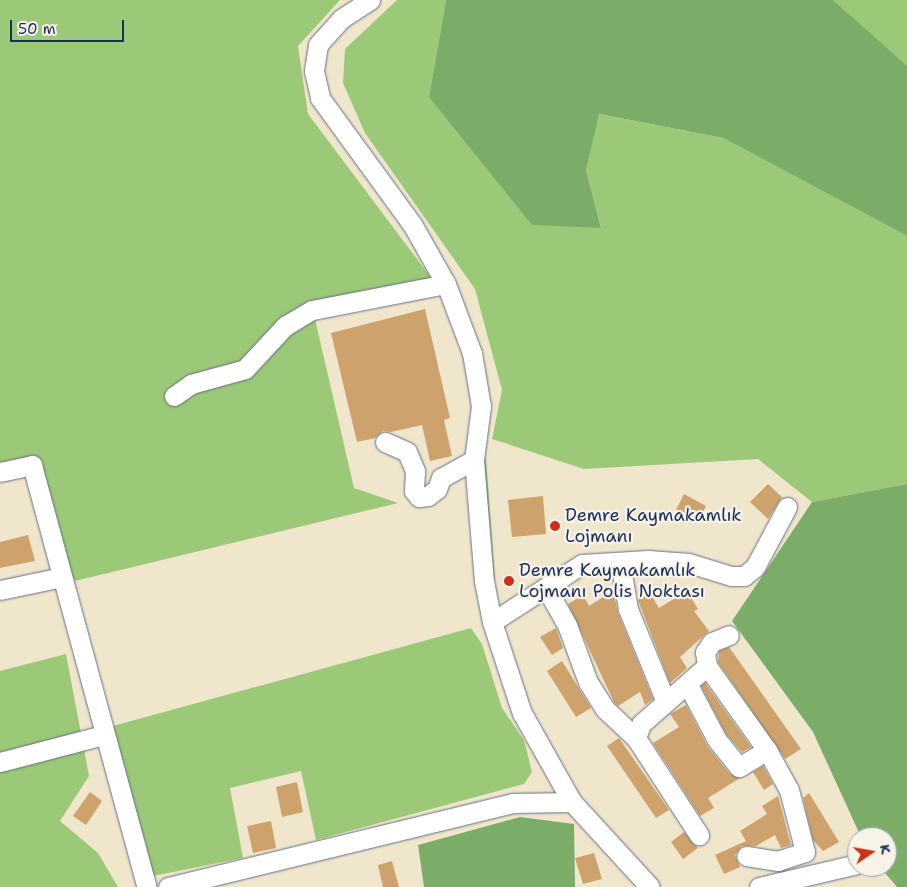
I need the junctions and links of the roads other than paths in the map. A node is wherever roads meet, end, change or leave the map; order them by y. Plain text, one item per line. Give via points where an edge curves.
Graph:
1 (370, 0) edge
2 (446, 284) junction
3 (174, 396) dead end
4 (385, 442) dead end
5 (474, 460) junction
6 (0, 472) edge
7 (787, 507) dead end
8 (620, 562) junction
9 (62, 577) junction
10 (546, 588) junction
11 (0, 590) edge
12 (492, 622) junction
13 (729, 635) dead end
14 (707, 666) junction
15 (688, 685) junction
16 (666, 702) junction
17 (104, 736) junction
18 (636, 738) junction
19 (768, 750) junction
20 (0, 762) edge
21 (572, 802) junction
22 (700, 835) dead end
23 (746, 856) dead end
24 (847, 866) edge
25 (147, 887) edge
26 (168, 887) edge
27 (650, 887) edge
28 (759, 887) edge

1 - 2 street via 342,18 318,46 314,71 320,98 412,224
2 - 3 street via 312,310 285,326 245,369 191,384
2 - 5 street via 472,353 481,406
4 - 5 street via 407,452 415,471 414,491 419,497 428,496 437,489 440,478
5 - 12 street via 484,581
6 - 9 street via 32,465
7 - 8 street via 755,567 744,576 731,576 690,564
8 - 10 street via 582,564
8 - 16 street via 628,609
9 - 11 street
9 - 17 street
10 - 12 street
10 - 18 street via 567,625 588,682 605,710
12 - 21 street via 522,713
13 - 14 street via 712,642 705,652
14 - 15 street
14 - 19 street
15 - 16 street
15 - 19 street via 717,740 739,768
16 - 18 street via 641,724
17 - 20 street
17 - 25 street
18 - 22 street
19 - 23 street via 789,790 805,852 778,861
21 - 26 street via 513,803
21 - 27 street
24 - 28 street

